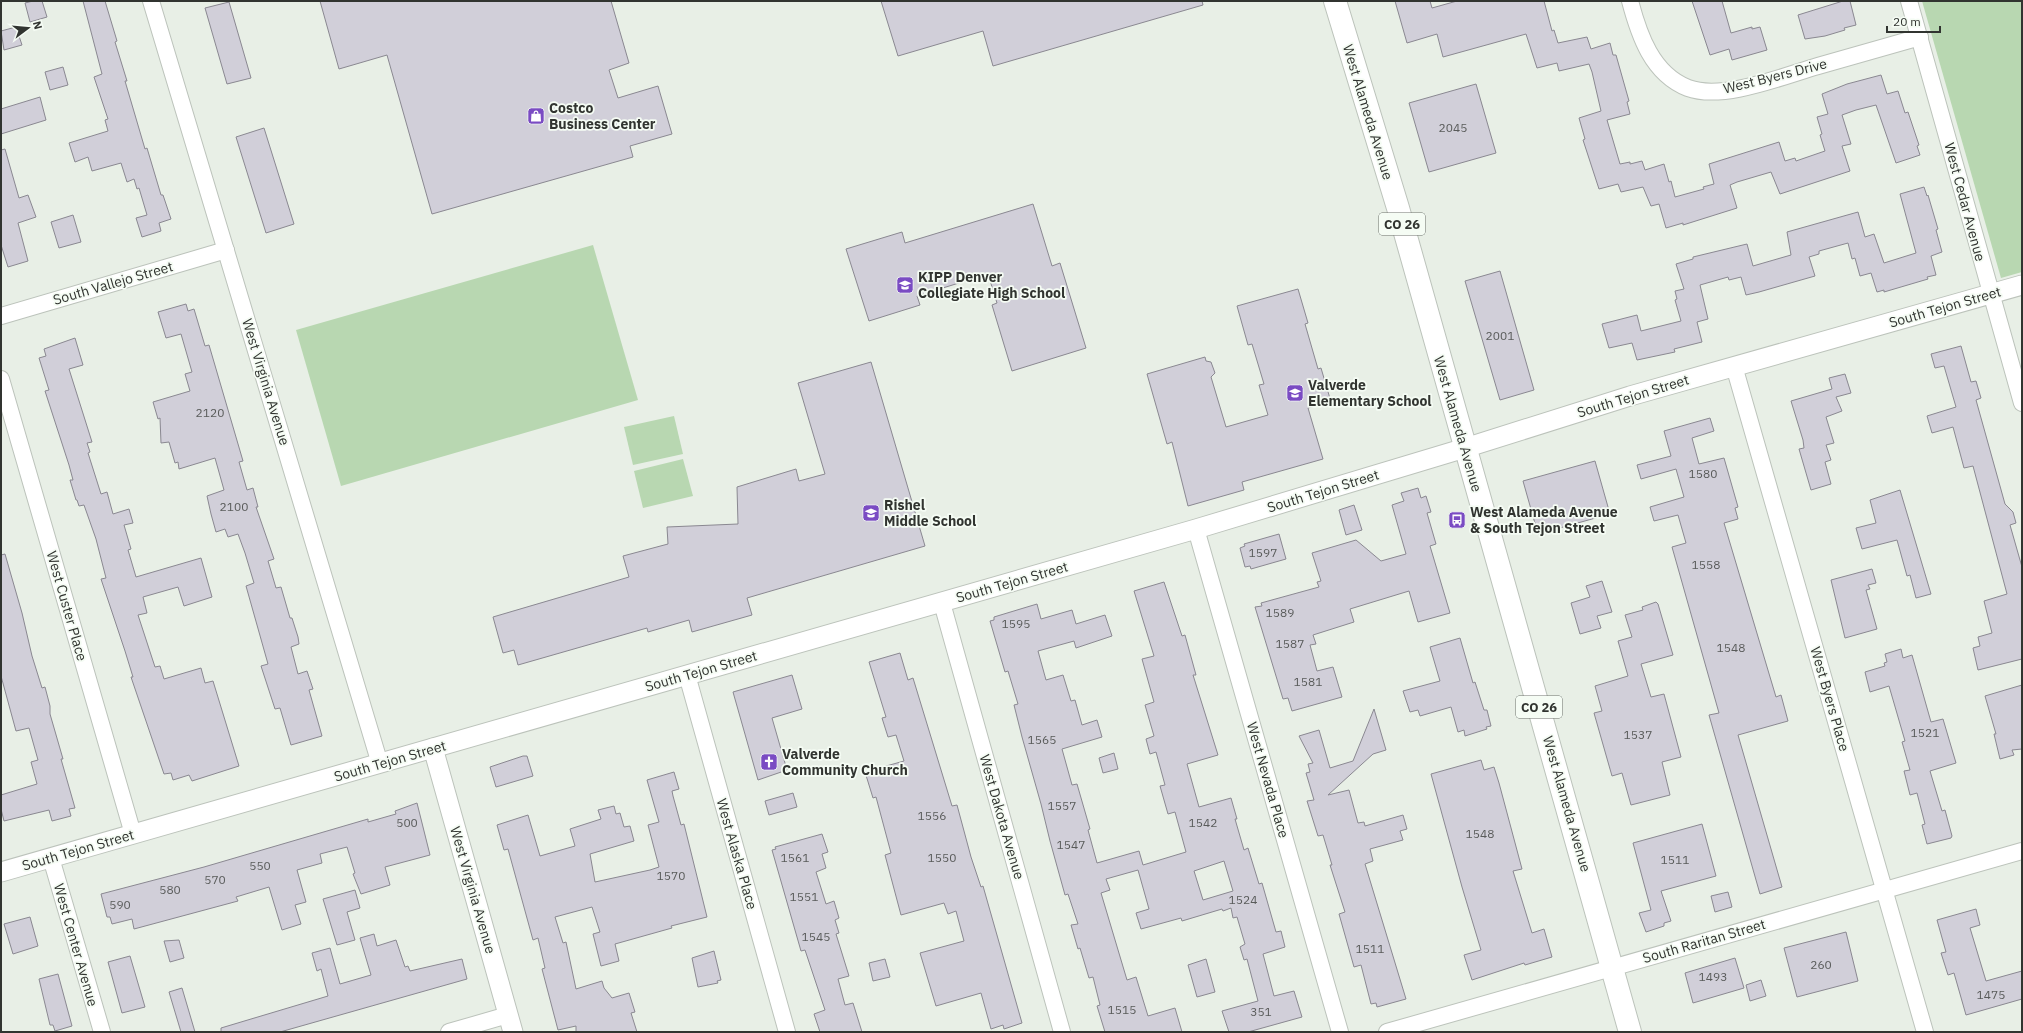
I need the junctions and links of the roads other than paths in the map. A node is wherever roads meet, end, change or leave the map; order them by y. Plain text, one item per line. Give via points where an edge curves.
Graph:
1 (151, 1) edge
2 (1335, 1) edge
3 (1630, 1) edge
4 (1909, 1) edge
5 (1920, 37) junction
6 (226, 250) junction
7 (2022, 285) edge
8 (1991, 294) junction
9 (1, 316) edge
10 (1734, 366) junction
11 (1, 379) edge
12 (2022, 403) edge
13 (1465, 448) junction
14 (1196, 529) junction
15 (942, 602) junction
16 (687, 675) junction
17 (433, 748) junction
18 (380, 764) junction
19 (134, 834) junction
20 (2022, 851) edge
21 (51, 858) junction
22 (1, 872) edge
23 (1885, 890) junction
24 (1612, 967) junction
25 (511, 1023) edge
26 (102, 1032) edge
27 (449, 1032) edge
28 (788, 1032) edge
29 (1062, 1032) edge
30 (1340, 1032) edge
31 (1387, 1032) edge
32 (1630, 1032) edge
33 (1925, 1032) edge

1 - 6 street, West Virginia Avenue
2 - 13 main road, West Alameda Avenue / CO 26 via 1398,208
3 - 5 street, West Byers Drive via 1642,40 1661,70 1688,88 1708,92 1748,86
4 - 5 street, West Cedar Avenue
5 - 8 street, West Cedar Avenue
6 - 9 street, South Vallejo Street
6 - 18 street, West Virginia Avenue
7 - 8 street, South Tejon Street
8 - 10 street, South Tejon Street
8 - 12 street, West Cedar Avenue
10 - 13 street, South Tejon Street
10 - 23 street, West Byers Place
11 - 19 street, West Custer Place
13 - 14 street, South Tejon Street
13 - 24 main road, West Alameda Avenue / CO 26
14 - 15 street, South Tejon Street
14 - 30 street, West Nevada Place
15 - 16 street, South Tejon Street
15 - 29 street, West Dakota Avenue
16 - 17 street, South Tejon Street
16 - 28 street, West Alaska Place
17 - 18 street, South Tejon Street
17 - 25 street, West Virginia Avenue
18 - 19 street, South Tejon Street
19 - 21 street, South Tejon Street
20 - 23 street, South Raritan Street
21 - 22 street, South Tejon Street
21 - 26 street, West Center Avenue
23 - 24 street, South Raritan Street
23 - 33 street, West Byers Place
24 - 31 street, South Raritan Street
24 - 32 main road, West Alameda Avenue / CO 26
25 - 27 street

